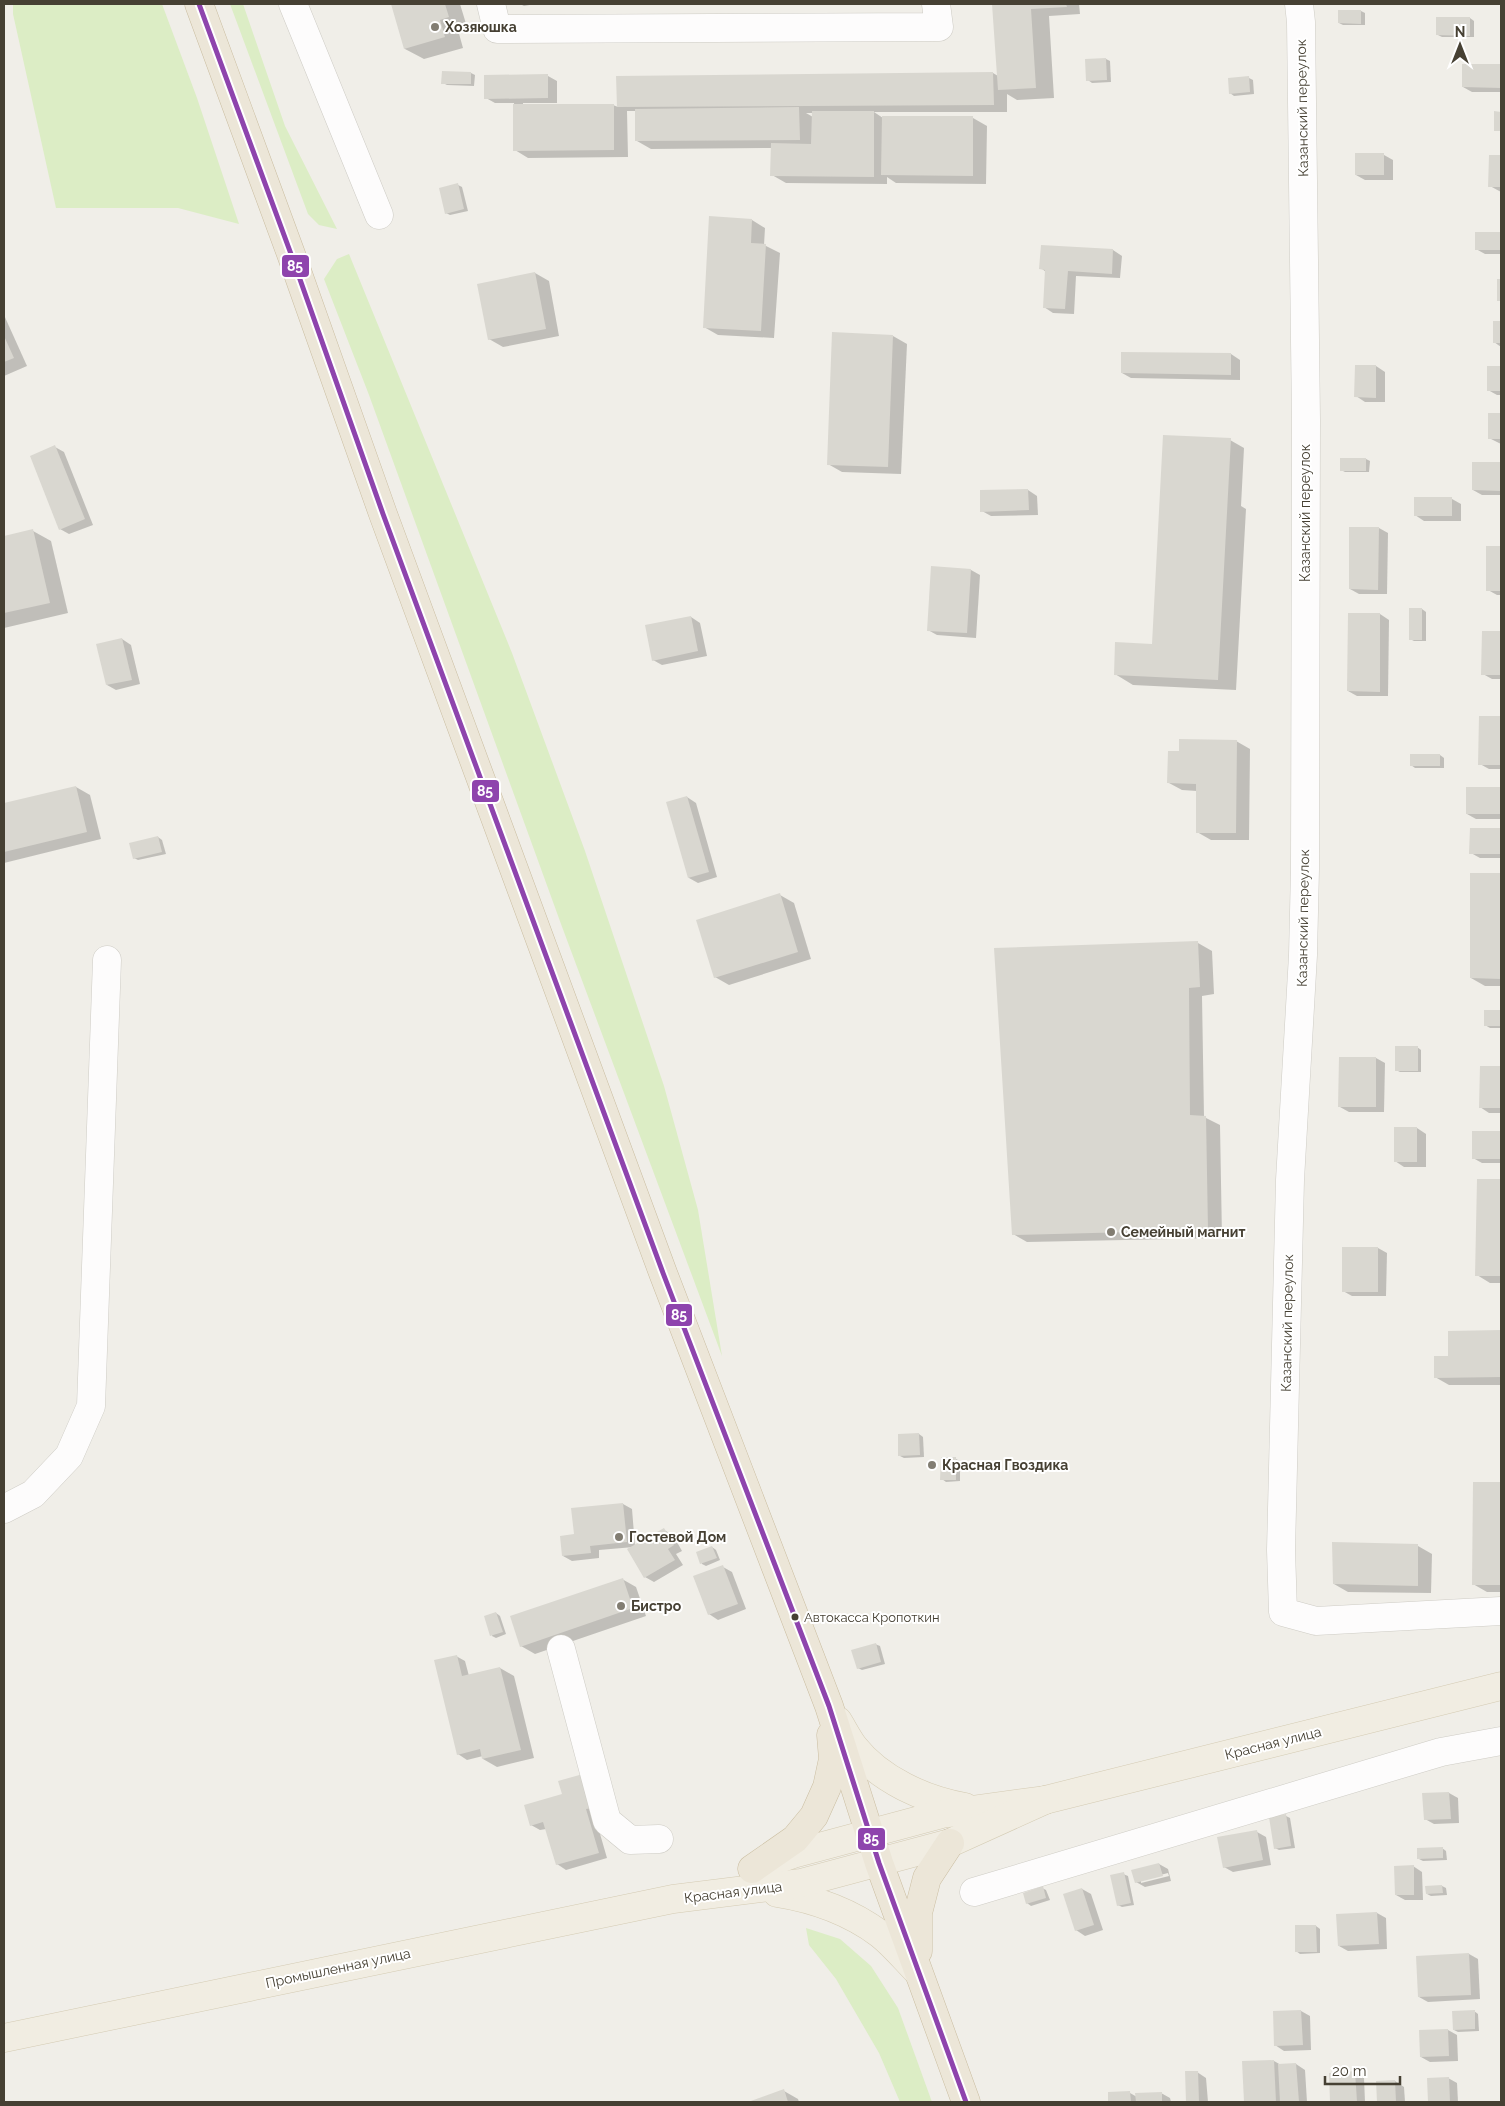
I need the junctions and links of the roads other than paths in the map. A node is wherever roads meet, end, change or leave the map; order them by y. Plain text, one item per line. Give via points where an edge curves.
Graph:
1 (199, 4) edge
2 (293, 4) edge
3 (491, 4) edge
4 (936, 4) edge
5 (1299, 4) edge
6 (379, 215) dead end
7 (107, 960) dead end
8 (4, 1509) edge
9 (1501, 1611) edge
10 (561, 1649) dead end
11 (1501, 1686) edge
12 (829, 1706) junction
13 (1501, 1741) edge
14 (1046, 1800) junction
15 (979, 1809) junction
16 (870, 1834) junction
17 (659, 1839) dead end
18 (950, 1844) junction
19 (879, 1863) junction
20 (754, 1879) junction
21 (974, 1892) dead end
22 (673, 1899) joint
23 (918, 1972) junction
24 (4, 2038) edge
25 (966, 2102) edge

1 - 12 highway via 386,523 663,1273
2 - 6 street
3 - 4 street via 497,30 939,27
5 - 9 street, Казанский переулок via 1305,400 1305,859 1290,1180 1281,1550 1283,1612 1316,1621
7 - 8 street via 91,1406 69,1456 33,1494
10 - 17 street via 607,1821 630,1840
11 - 14 main road, Красная улица
12 - 15 main road via 854,1748 878,1770 940,1802
12 - 16 highway
12 - 20 highway via 833,1759 827,1786 814,1816
13 - 21 street via 1441,1752
14 - 15 main road, Красная улица
14 - 18 main road, Красная улица
15 - 16 main road, Красная улица via 942,1814
16 - 19 highway
16 - 20 main road, Красная улица via 793,1854
18 - 19 main road, Красная улица
18 - 23 highway via 928,1878 918,1913
19 - 20 main road, Красная улица via 801,1883
19 - 23 highway
20 - 22 main road, Красная улица
20 - 23 main road via 842,1910 881,1935
22 - 24 main road, Промышленная улица
23 - 25 highway

